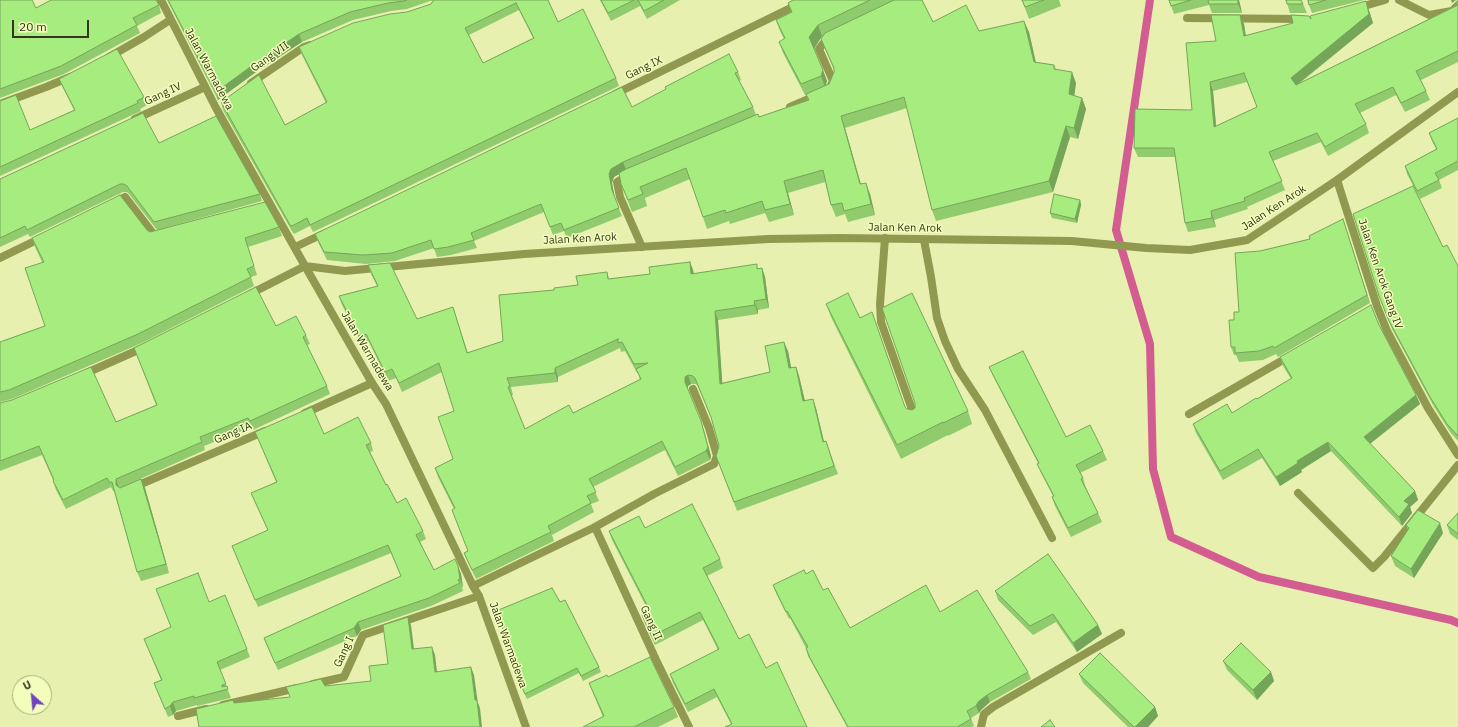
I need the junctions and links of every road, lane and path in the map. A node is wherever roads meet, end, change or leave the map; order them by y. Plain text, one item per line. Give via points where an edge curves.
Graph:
1 (807, 0) edge
2 (1385, 0) edge
3 (1399, 0) edge
4 (163, 1) edge
5 (1458, 5) edge
6 (1347, 10) edge
7 (1187, 18) dead end
8 (1309, 19) edge
9 (170, 20) junction
10 (840, 34) edge
11 (317, 42) edge
12 (103, 60) edge
13 (78, 73) edge
14 (205, 87) junction
15 (241, 90) edge
16 (1458, 92) edge
17 (609, 96) edge
18 (0, 104) edge
19 (779, 112) edge
20 (126, 123) edge
21 (636, 172) edge
22 (1337, 180) junction
23 (104, 207) edge
24 (330, 230) edge
25 (171, 232) edge
26 (49, 234) edge
27 (885, 238) junction
28 (924, 240) junction
29 (295, 247) junction
30 (642, 247) junction
31 (0, 258) edge
32 (305, 266) junction
33 (242, 298) edge
34 (151, 344) edge
35 (1296, 353) edge
36 (79, 376) edge
37 (372, 383) junction
38 (693, 389) edge
39 (1189, 414) dead end
40 (301, 415) edge
41 (915, 418) edge
42 (272, 428) edge
43 (1458, 455) edge
44 (1458, 464) edge
45 (124, 491) edge
46 (1298, 493) dead end
47 (595, 527) junction
48 (1052, 538) dead end
49 (473, 586) junction
50 (479, 596) junction
51 (1120, 633) dead end
52 (178, 716) dead end
53 (526, 727) edge
54 (689, 727) edge
55 (981, 727) edge

1 - 17 street, Gang IX
2 - 6 street
3 - 5 street via 1429,15 1452,11
4 - 9 street, Jalan Warmadewa
7 - 8 street
9 - 12 street
9 - 14 street, Jalan Warmadewa
10 - 19 street via 826,40 819,49 832,81 829,90
11 - 15 street, Gang VII via 304,47
13 - 18 street
14 - 20 street, Gang IV
14 - 29 street, Jalan Warmadewa via 219,106 266,206
16 - 22 street, Jalan Ken Arok
21 - 30 street via 617,182 620,197
22 - 28 street, Jalan Ken Arok via 1247,240 1190,250 1090,242
22 - 43 street, Jalan Ken Arok Gang IV via 1374,308 1428,408
23 - 25 street via 125,197 155,236
24 - 29 street
26 - 31 street
27 - 28 street, Jalan Ken Arok
27 - 30 street, Jalan Ken Arok via 768,239
27 - 41 street via 880,304 882,322
28 - 48 street via 937,318 945,341 958,369 985,410
29 - 32 street, Jalan Warmadewa
30 - 32 street, Jalan Ken Arok via 524,254 345,271
32 - 33 street
32 - 37 street, Jalan Warmadewa
34 - 36 street
35 - 39 street
37 - 40 street
37 - 49 street, Jalan Warmadewa via 386,404
38 - 47 street via 709,428 717,456 716,461 710,467
42 - 45 street, Gang IA
44 - 46 street via 1373,568
47 - 49 street
47 - 54 street, Gang II
49 - 50 street, Jalan Warmadewa
50 - 52 street, Gang I via 363,635 344,677
50 - 53 street, Jalan Warmadewa
51 - 55 street via 993,707 984,714

